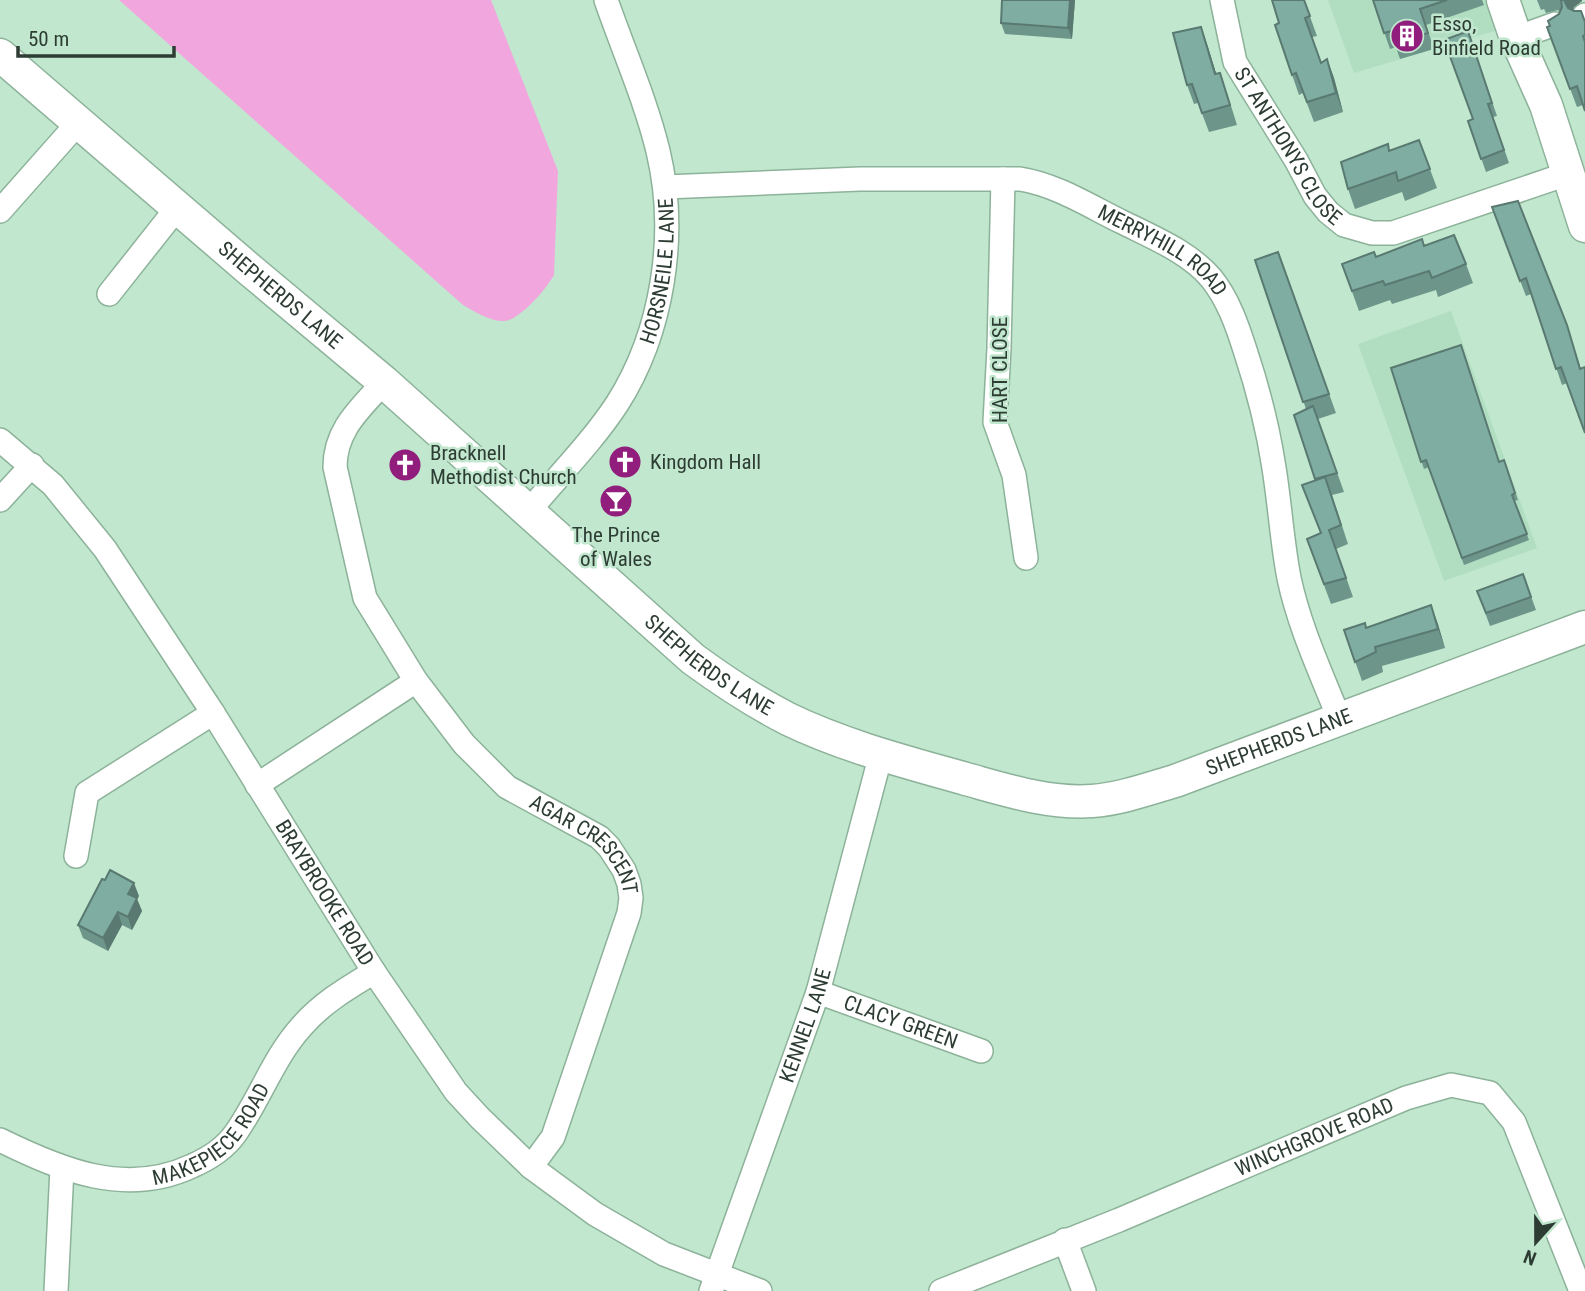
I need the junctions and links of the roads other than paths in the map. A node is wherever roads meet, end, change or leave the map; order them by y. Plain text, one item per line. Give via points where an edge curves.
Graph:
1 (606, 0) edge
2 (1222, 0) edge
3 (1503, 0) edge
4 (1555, 24) edge
5 (1516, 38) junction
6 (0, 55) edge
7 (78, 123) junction
8 (1567, 174) junction
9 (1003, 179) junction
10 (665, 187) junction
11 (177, 208) junction
12 (0, 211) edge
13 (1585, 226) edge
14 (109, 294) dead end
15 (384, 382) junction
16 (0, 440) edge
17 (32, 465) junction
18 (0, 500) edge
19 (529, 511) junction
20 (1026, 558) dead end
21 (1585, 627) edge
22 (416, 681) junction
23 (213, 713) junction
24 (1339, 718) junction
25 (881, 754) junction
26 (257, 785) junction
27 (76, 856) dead end
28 (374, 972) junction
29 (818, 992) junction
30 (981, 1051) dead end
31 (0, 1140) edge
32 (531, 1167) junction
33 (62, 1168) junction
34 (1065, 1240) junction
35 (714, 1283) edge
36 (56, 1291) edge
37 (760, 1291) edge
38 (941, 1291) edge
39 (1084, 1291) edge
40 (1581, 1291) edge

1 - 10 street, HORSNEILE LANE via 658,150
2 - 8 street, ST ANTHONYS CLOSE via 1235,62 1315,197 1344,225 1393,233
3 - 5 street
4 - 5 street
5 - 8 street via 1546,105
6 - 7 street, SHEPHERDS LANE
7 - 11 street, SHEPHERDS LANE
7 - 12 street
8 - 13 street
9 - 10 street, MERRYHILL ROAD
9 - 20 street, HART CLOSE via 995,422 1014,475
9 - 24 street, MERRYHILL ROAD via 1038,182 1155,239 1187,257 1211,278 1226,302 1260,400 1290,583
10 - 19 street, HORSNEILE LANE via 664,266 642,351 617,404
11 - 14 street
11 - 15 street, SHEPHERDS LANE
15 - 19 street, SHEPHERDS LANE
15 - 22 street, AGAR CRESCENT via 342,431 335,467 365,598
16 - 17 street, BRAYBROOKE ROAD
17 - 18 street
17 - 23 street, BRAYBROOKE ROAD via 105,549
19 - 25 street, SHEPHERDS LANE via 713,674 788,719
21 - 24 street, SHEPHERDS LANE
22 - 26 street
22 - 32 street, AGAR CRESCENT via 464,744 507,788 598,837 618,858 629,884 629,913 553,1137
23 - 26 street, BRAYBROOKE ROAD
23 - 27 street via 87,793
24 - 25 street, SHEPHERDS LANE via 1175,781 1091,801 1009,791
25 - 29 street, KENNEL LANE
26 - 28 street, BRAYBROOKE ROAD
28 - 32 street, BRAYBROOKE ROAD via 456,1092
28 - 33 street, MAKEPIECE ROAD via 324,1003 301,1027 272,1066 233,1136 200,1162 140,1181 100,1178
29 - 30 street, CLACY GREEN
29 - 35 street, KENNEL LANE
31 - 33 street, MAKEPIECE ROAD
32 - 35 street, BRAYBROOKE ROAD via 595,1214
33 - 36 street
34 - 38 street, WINCHGROVE ROAD
34 - 39 street
34 - 40 street, WINCHGROVE ROAD via 1406,1098 1451,1085 1490,1093 1514,1122
35 - 37 street

